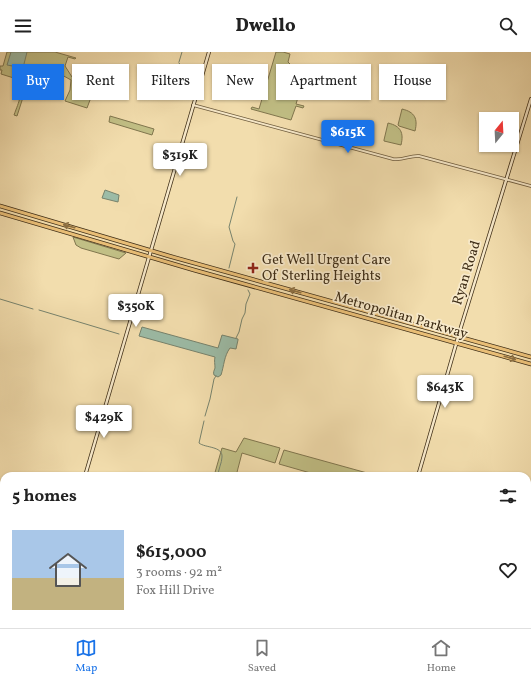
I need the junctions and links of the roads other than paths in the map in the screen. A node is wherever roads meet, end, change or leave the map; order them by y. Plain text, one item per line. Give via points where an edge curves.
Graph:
1 (209, 52) edge
2 (531, 98) edge
3 (194, 105) junction
4 (506, 180) junction
5 (531, 186) edge
6 (0, 206) edge
7 (0, 212) edge
8 (40, 218) junction
9 (53, 222) junction
10 (36, 223) junction
11 (49, 227) junction
12 (90, 233) junction
13 (100, 236) junction
14 (86, 238) junction
15 (97, 241) junction
16 (141, 248) junction
17 (151, 250) junction
18 (137, 253) junction
19 (162, 254) junction
20 (149, 256) junction
21 (159, 259) junction
22 (188, 261) junction
23 (202, 265) junction
24 (185, 267) junction
25 (197, 271) junction
26 (247, 278) junction
27 (262, 282) junction
28 (244, 284) junction
29 (258, 288) junction
30 (315, 297) junction
31 (330, 301) junction
32 (312, 303) junction
33 (326, 307) junction
34 (417, 325) junction
35 (431, 329) junction
36 (414, 331) junction
37 (428, 335) junction
38 (458, 337) junction
39 (456, 343) junction
40 (485, 344) junction
41 (500, 348) junction
42 (482, 350) junction
43 (496, 354) junction
44 (531, 357) edge
45 (531, 364) edge
46 (86, 472) edge
47 (419, 472) edge

1 - 3 main road
2 - 4 main road, Ryan Road
3 - 4 street via 393,159 419,156
3 - 17 main road
4 - 5 street
4 - 38 main road, Ryan Road
6 - 8 main road, Metropolitan Parkway
7 - 10 main road, Metropolitan Parkway
8 - 9 main road, Metropolitan Parkway
8 - 10 main road via 40,222
9 - 11 main road
12 -> 9 main road, Metropolitan Parkway
10 - 11 main road, Metropolitan Parkway
11 - 14 main road, Metropolitan Parkway
12 - 13 main road, Metropolitan Parkway
12 - 14 main road
13 - 15 main road
13 - 16 main road, Metropolitan Parkway
14 - 15 main road, Metropolitan Parkway
15 - 18 main road, Metropolitan Parkway
16 - 17 main road, Metropolitan Parkway
16 - 18 main road
17 - 19 main road, Metropolitan Parkway
17 - 20 main road
18 - 20 main road, Metropolitan Parkway
19 - 21 main road
19 - 22 main road, Metropolitan Parkway
20 - 21 main road, Metropolitan Parkway
20 - 46 main road
21 - 24 main road, Metropolitan Parkway
22 - 23 main road, Metropolitan Parkway
22 - 24 main road
23 - 25 main road
23 - 26 main road, Metropolitan Parkway
24 - 25 main road, Metropolitan Parkway
25 - 28 main road, Metropolitan Parkway
26 - 27 main road, Metropolitan Parkway
26 - 28 main road
27 - 29 main road
30 -> 27 main road, Metropolitan Parkway
28 - 29 main road, Metropolitan Parkway
29 - 32 main road, Metropolitan Parkway
30 - 31 main road, Metropolitan Parkway
30 - 32 main road
31 - 33 main road
31 - 34 main road, Metropolitan Parkway
32 - 33 main road, Metropolitan Parkway
33 - 36 main road, Metropolitan Parkway
34 - 35 main road, Metropolitan Parkway
34 - 36 main road
35 - 37 main road
35 - 38 main road, Metropolitan Parkway
36 - 37 main road, Metropolitan Parkway
37 - 39 main road, Metropolitan Parkway
38 - 39 main road, Ryan Road
38 - 40 main road, Metropolitan Parkway
39 - 42 main road, Metropolitan Parkway
39 - 47 main road, Ryan Road
40 - 41 main road, Metropolitan Parkway
40 - 42 main road
41 - 43 main road
41 - 44 main road, Metropolitan Parkway
42 - 43 main road, Metropolitan Parkway
43 -> 45 main road, Metropolitan Parkway

